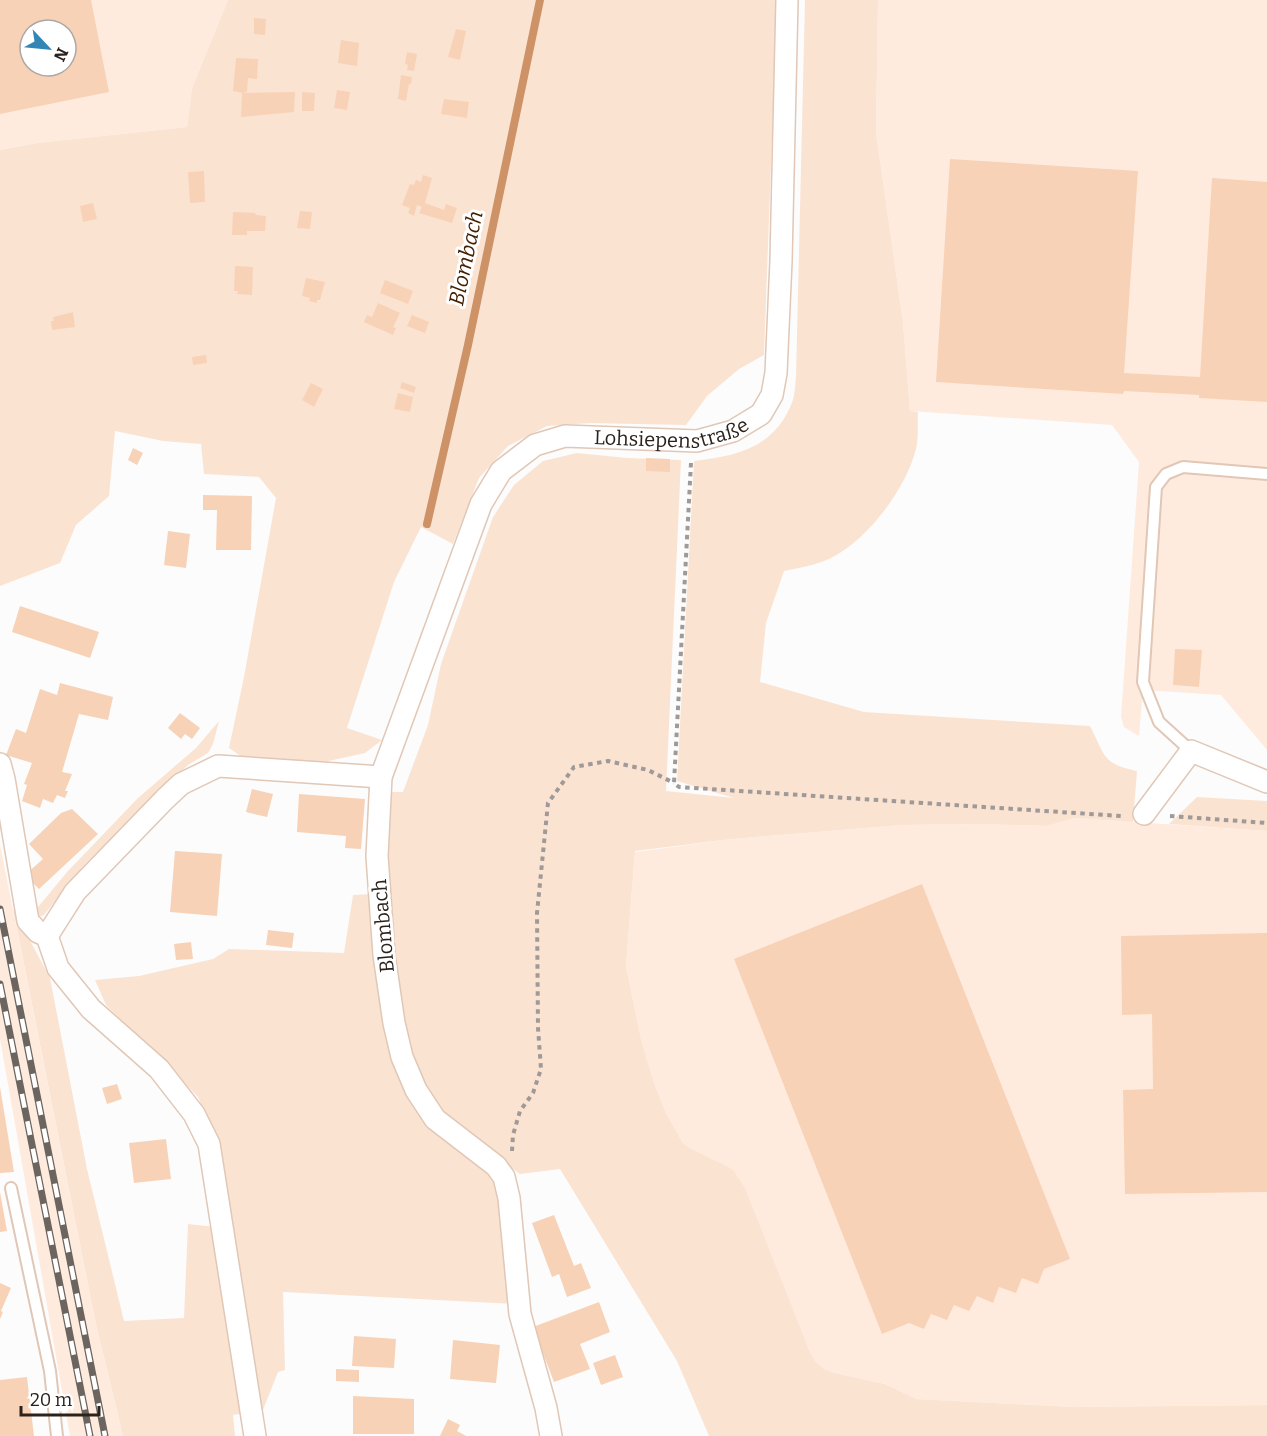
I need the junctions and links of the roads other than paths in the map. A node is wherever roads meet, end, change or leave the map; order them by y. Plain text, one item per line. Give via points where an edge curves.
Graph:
1 (787, 0) edge
2 (1267, 474) edge
3 (1191, 750) junction
4 (0, 764) edge
5 (381, 777) junction
6 (1267, 782) edge
7 (1144, 814) road end
8 (47, 936) junction
9 (11, 1188) dead end
10 (57, 1436) edge
11 (255, 1436) edge
12 (551, 1436) edge

1 - 5 street, Lohsiepenstraße via 781,261 772,395 761,414 733,431 697,441 565,436 535,445 501,471 481,504
2 - 3 lane via 1183,468 1166,474 1156,487 1143,682 1159,722
3 - 6 street
3 - 7 street
4 - 8 street via 28,921
5 - 8 street via 218,766 181,784 165,799 75,892
5 - 12 street, Blombach via 377,856 384,955 402,1056 416,1090 435,1119 496,1166 504,1177 520,1314
8 - 11 street via 58,968 91,1009 159,1069 194,1114 209,1144
9 - 10 lane via 50,1371

